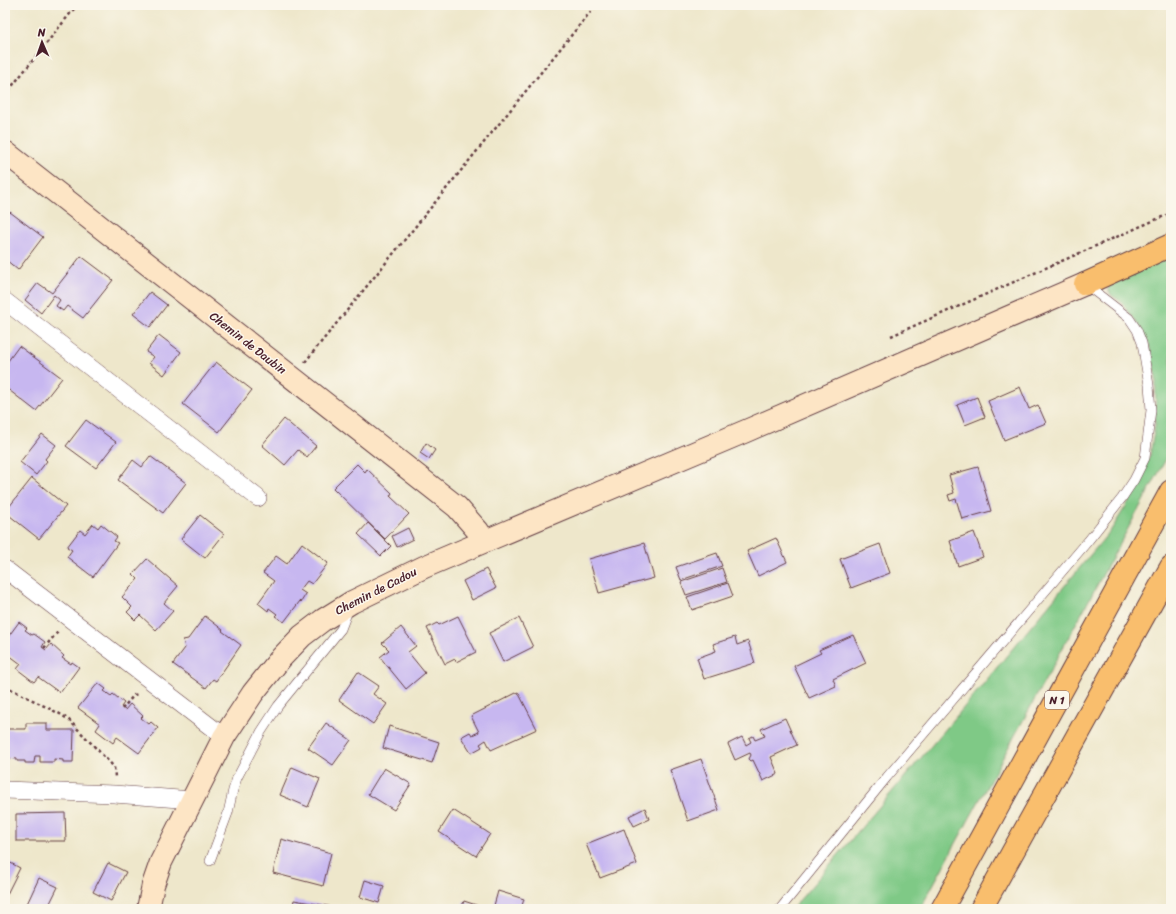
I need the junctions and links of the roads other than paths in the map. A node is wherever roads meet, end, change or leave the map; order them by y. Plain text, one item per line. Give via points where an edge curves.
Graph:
1 (5, 152) edge
2 (1171, 245) edge
3 (1085, 284) junction
4 (5, 301) edge
5 (1171, 492) edge
6 (258, 498) dead end
7 (484, 541) junction
8 (1171, 567) edge
9 (5, 569) edge
10 (352, 602) junction
11 (224, 737) junction
12 (5, 790) edge
13 (192, 800) junction
14 (210, 861) dead end
15 (148, 909) edge
16 (780, 909) edge
17 (942, 909) edge
18 (981, 909) edge

1 - 7 main road, Chemin de Daubin via 457,507 478,530
2 - 3 highway
3 - 7 main road, Chemin de Cadou
3 - 16 lane via 1129,318 1142,343 1151,410 1145,458 1122,498 1088,541 892,771
4 - 6 street
5 - 17 highway, N 1
7 - 10 main road, Chemin de Cadou
8 - 18 highway
9 - 11 street
10 - 11 main road, Chemin de Cadou via 307,632 281,658 253,693
10 - 14 lane via 341,629 278,706 261,732 237,778 228,813
11 - 13 main road, Chemin de Cadou
12 - 13 street
13 - 15 main road, Chemin de Cadou via 161,862

